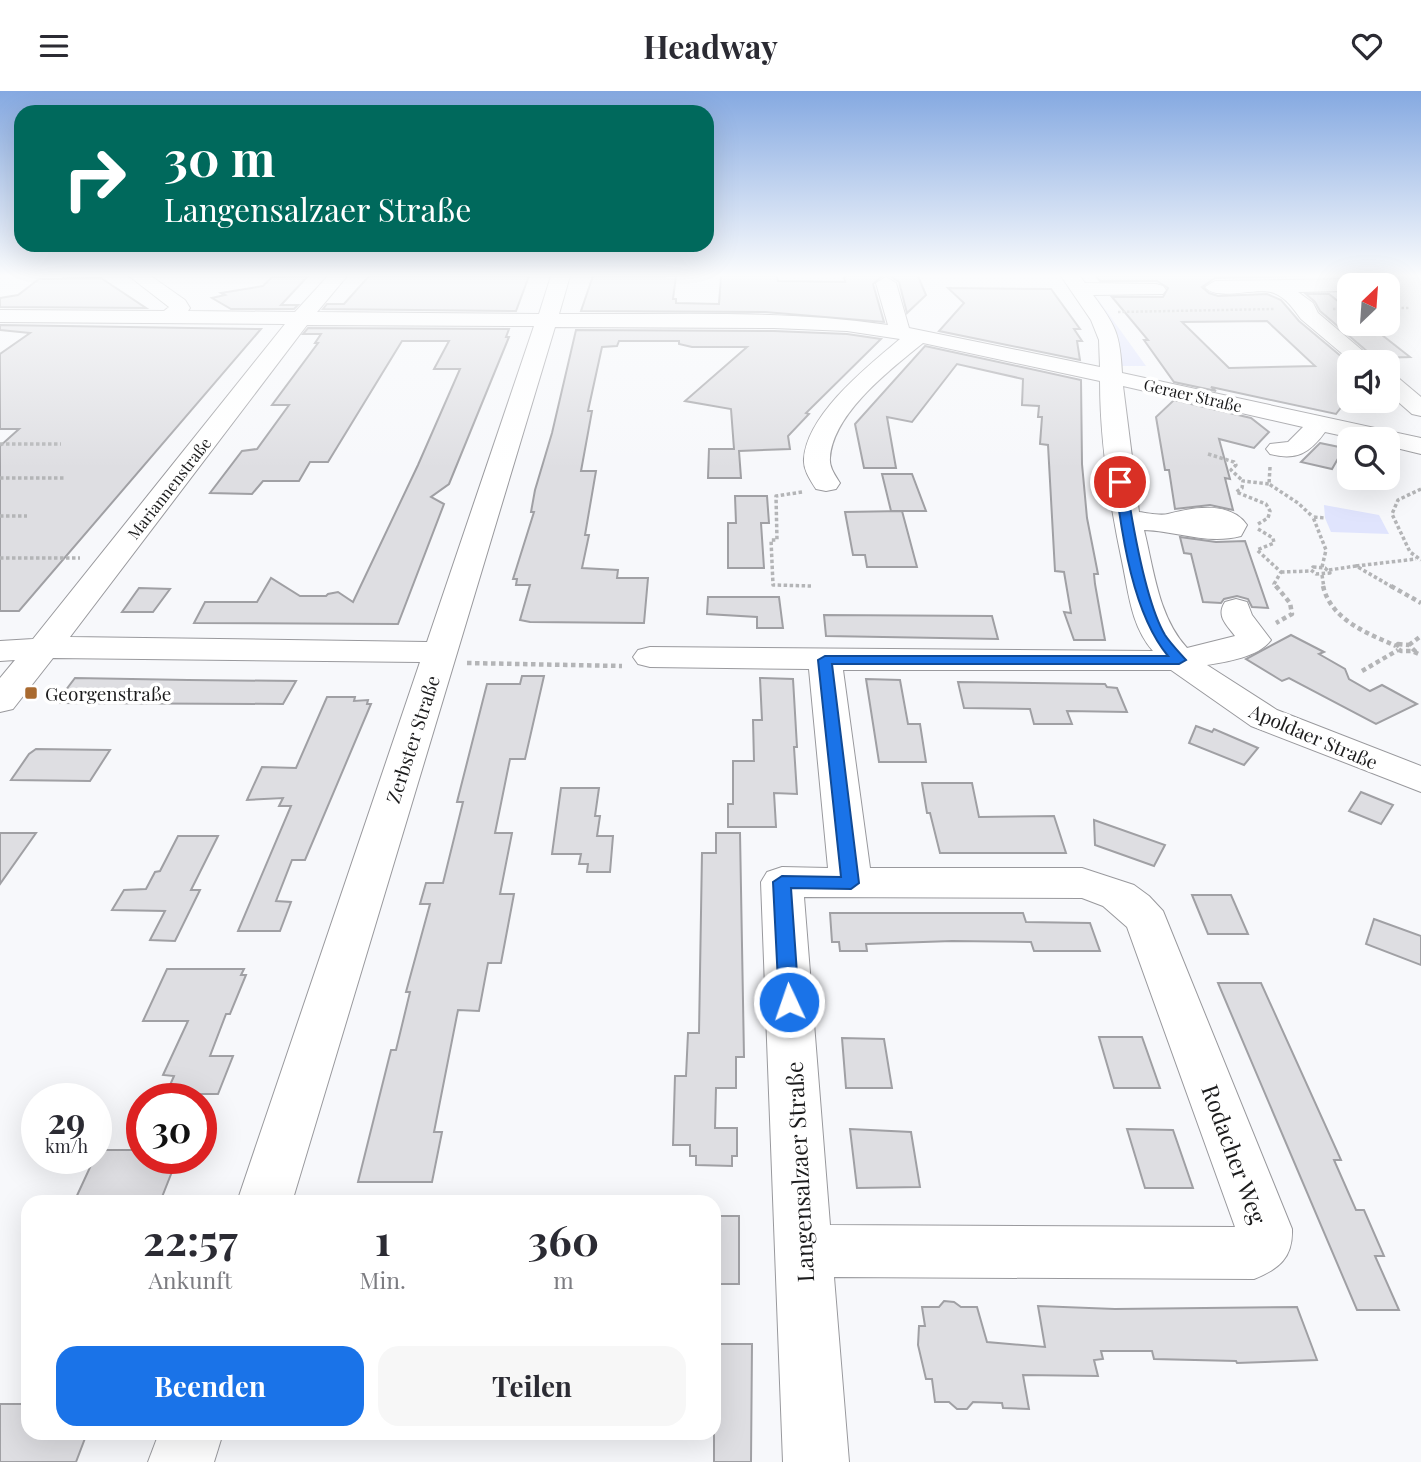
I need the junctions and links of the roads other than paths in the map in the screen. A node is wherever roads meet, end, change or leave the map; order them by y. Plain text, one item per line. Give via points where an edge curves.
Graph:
1 (285, 340) edge
2 (541, 340) edge
3 (902, 340) edge
4 (940, 340) edge
5 (1110, 340) edge
6 (1111, 377) junction
7 (1400, 391) edge
8 (1421, 409) edge
9 (1315, 429) dead end
10 (1421, 446) edge
11 (1279, 449) road end
12 (827, 483) road end
13 (1126, 520) junction
14 (1238, 525) road end
15 (1236, 609) dead end
16 (42, 647) junction
17 (0, 651) edge
18 (449, 657) junction
19 (825, 660) junction
20 (1179, 660) junction
21 (641, 662) road end
22 (0, 701) edge
23 (1421, 780) edge
24 (851, 883) junction
25 (266, 1195) edge
26 (803, 1251) junction
27 (189, 1440) edge
28 (181, 1462) edge
29 (816, 1462) edge

1 - 16 street, Mariannenstraße
2 - 18 street, Zerbster Straße
3 - 12 street via 836,414 817,455 817,467
4 - 6 street, Geraer Straße
5 - 6 street, Apoldaer Straße
6 - 10 street, Geraer Straße
6 - 13 street, Apoldaer Straße
7 - 8 street
9 - 11 street via 1299,449
13 - 14 street via 1182,523 1197,530 1222,532
13 - 20 street, Apoldaer Straße via 1149,615 1159,637
15 - 20 street via 1254,641 1207,657
16 - 17 street
16 - 18 street
16 - 22 street, Mariannenstraße
18 - 25 street, Zerbster Straße
19 - 20 street
19 - 21 street
19 - 24 street
20 - 23 street, Apoldaer Straße via 1264,717
24 - 26 street, Langensalzaer Straße via 782,882
24 - 26 street, Rodacher Weg via 1082,883 1112,891 1137,907 1147,922 1254,1202 1264,1244 1254,1252
26 - 29 street, Langensalzaer Straße
27 - 28 street

